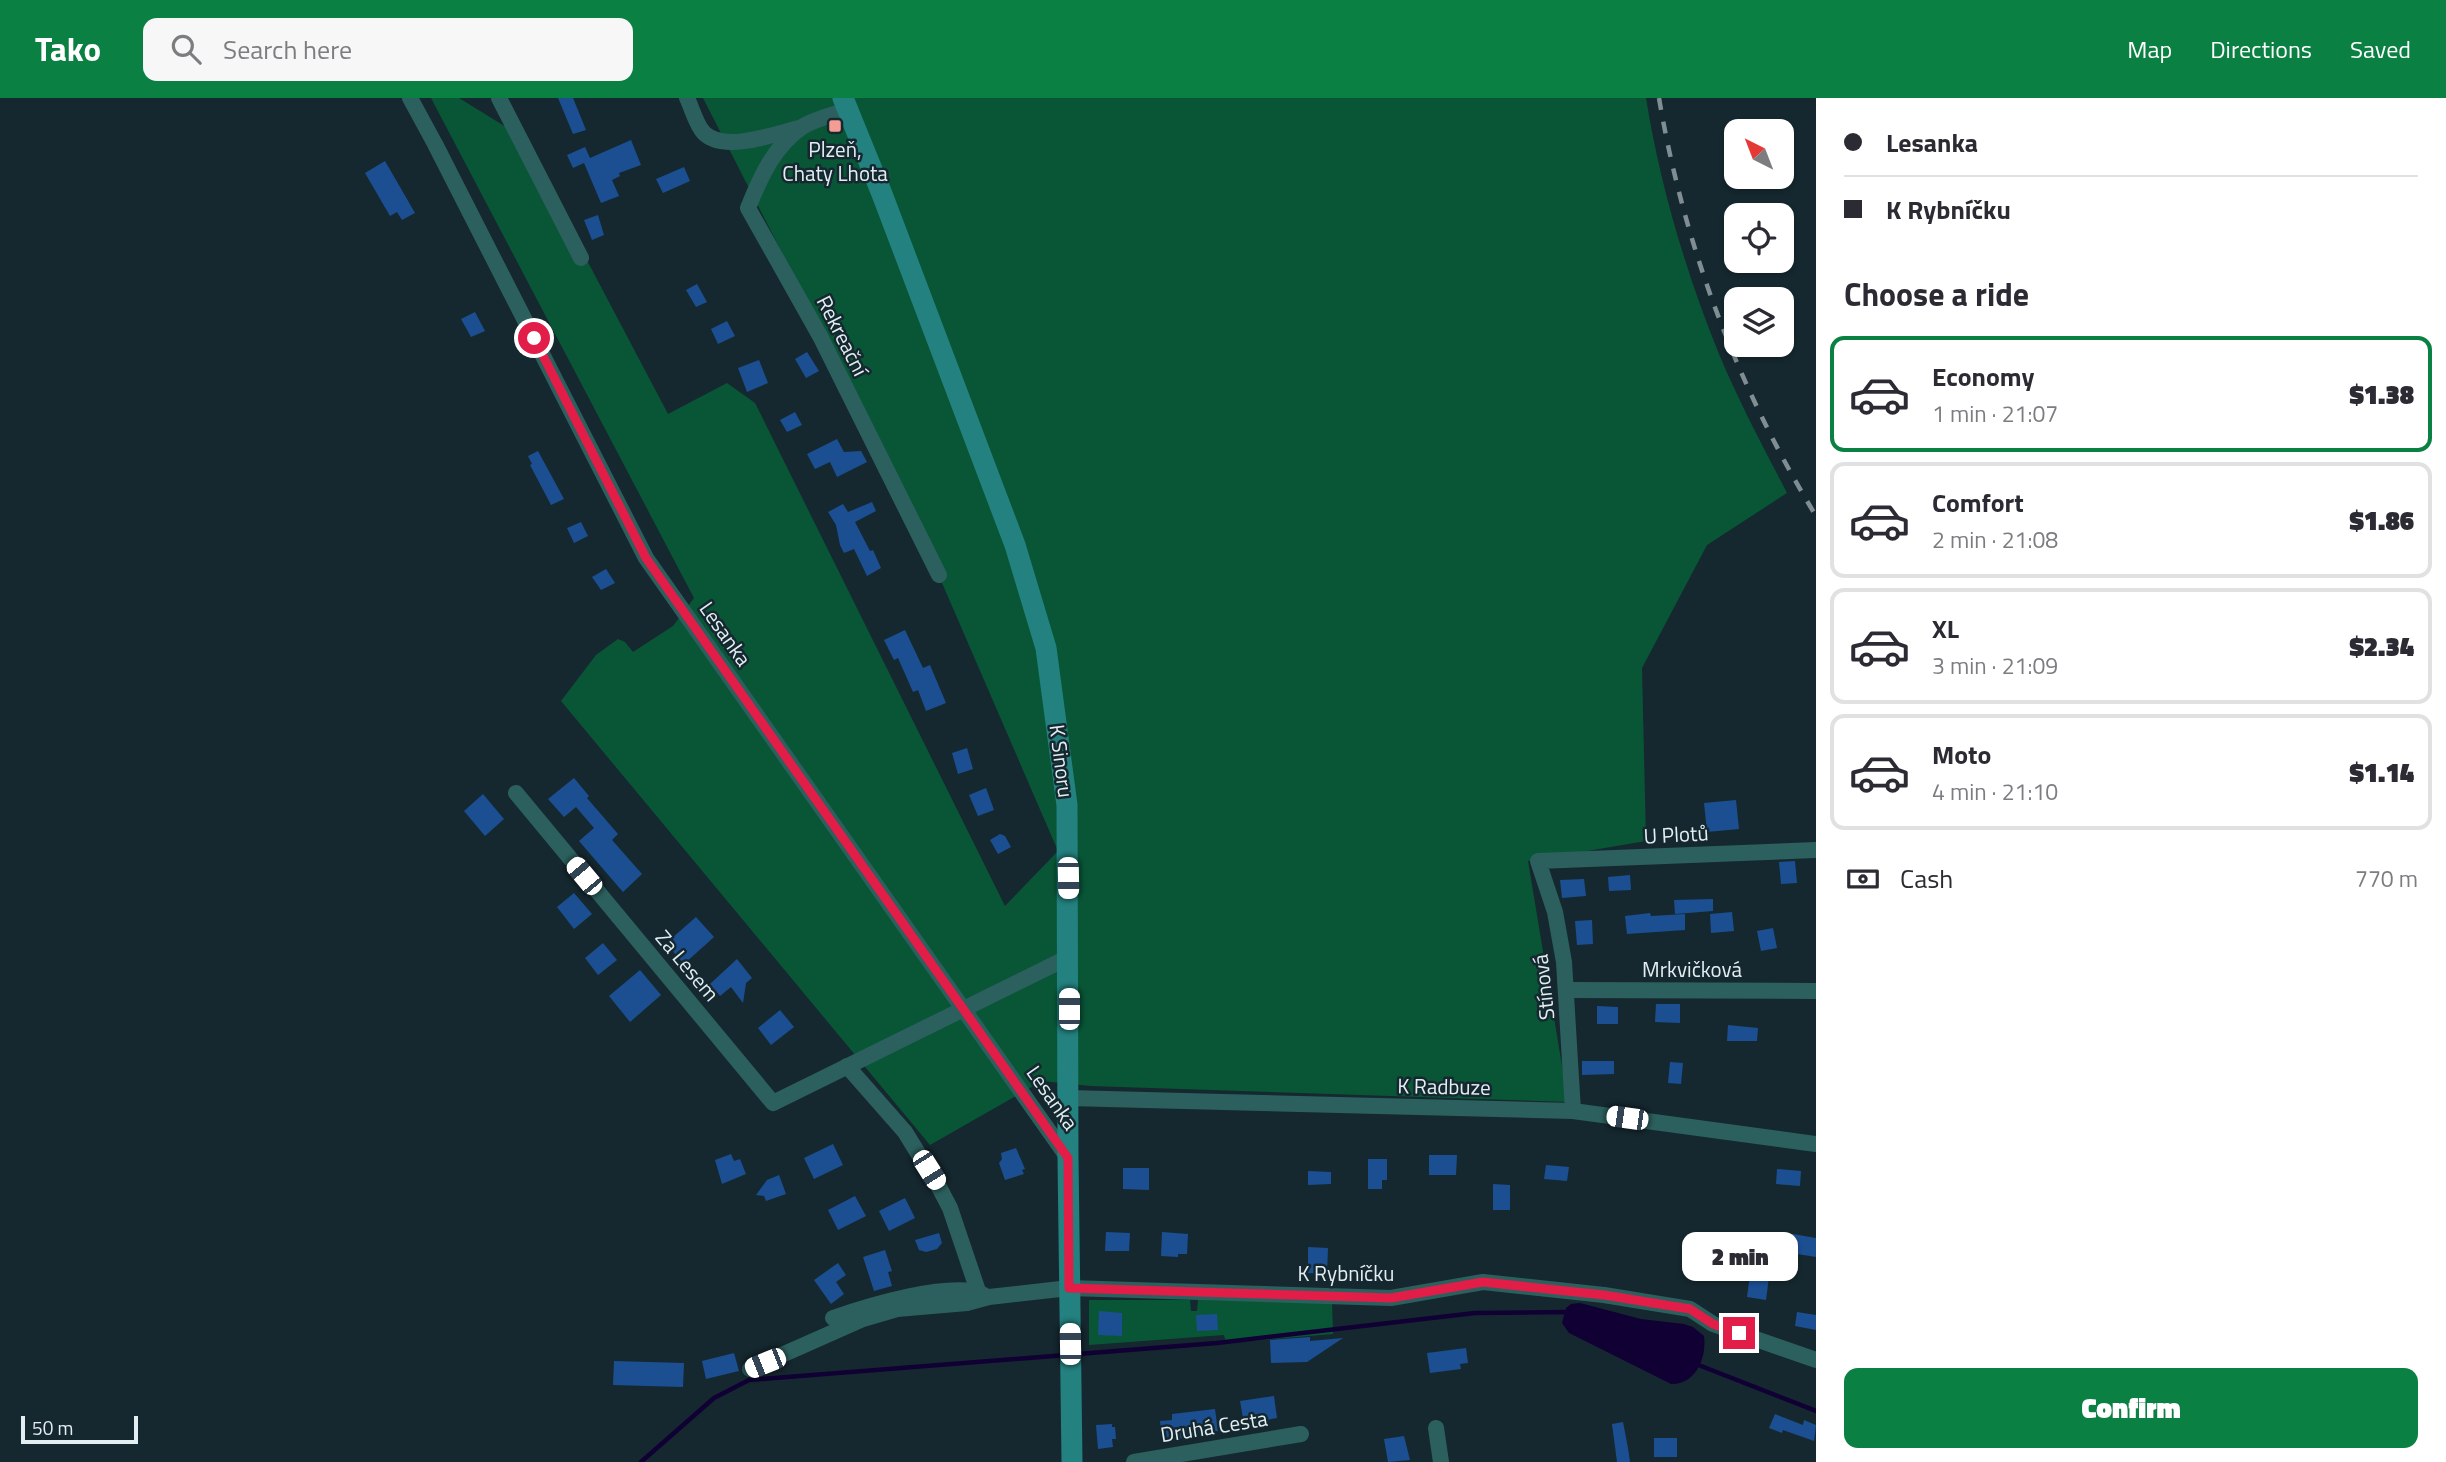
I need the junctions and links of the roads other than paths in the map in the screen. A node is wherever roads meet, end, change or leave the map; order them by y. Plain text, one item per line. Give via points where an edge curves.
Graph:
1 (410, 98) edge
2 (499, 98) edge
3 (687, 98) edge
4 (845, 104) edge
5 (803, 126) junction
6 (581, 258) dead end
7 (939, 575) dead end
8 (516, 793) dead end
9 (1816, 850) edge
10 (1538, 861) joint
11 (1069, 957) junction
12 (1567, 990) junction
13 (1816, 991) edge
14 (963, 1007) junction
15 (846, 1066) junction
16 (1068, 1098) junction
17 (1573, 1111) junction
18 (1816, 1144) edge
19 (1068, 1158) junction
20 (1069, 1288) junction
21 (984, 1294) junction
22 (834, 1318) dead end
23 (1816, 1360) edge
24 (750, 1369) dead end
25 (1436, 1428) dead end
26 (1301, 1434) dead end
27 (1072, 1462) edge
28 (1134, 1462) edge
29 (1441, 1462) edge

1 - 14 street, Lesanka via 646,558
2 - 6 street
3 - 5 street, Rekreační via 704,133 732,144
4 - 5 street, Rekreační
4 - 11 street, K Sinoru via 1015,545 1046,648 1067,805
5 - 7 street, Rekreační via 765,168 748,208 820,336
8 - 15 street, Za Lesem via 773,1103
9 - 10 street, U Plotů
10 - 12 street, Stínová via 1555,912
11 - 14 street, Za Lesem
11 - 16 street, K Sinoru
12 - 13 street, Mrkvičková
12 - 17 street, Stínová
14 - 15 street, Za Lesem
14 - 19 street, Lesanka
15 - 21 street via 905,1132 940,1189
16 - 17 street, K Radbuze
16 - 19 street, K Sinoru
17 - 18 street, K Radbuze
19 - 20 street, K Sinoru
20 - 21 street, K Rybníčku
20 - 23 street, K Rybníčku via 1391,1298 1483,1282 1690,1309 1713,1324
20 - 27 street, K Sinoru
21 - 22 street, K Rybníčku via 970,1290 908,1297
21 - 24 street, K Rybníčku via 967,1303 885,1312
25 - 29 street
26 - 28 street, Druhá Cesta

